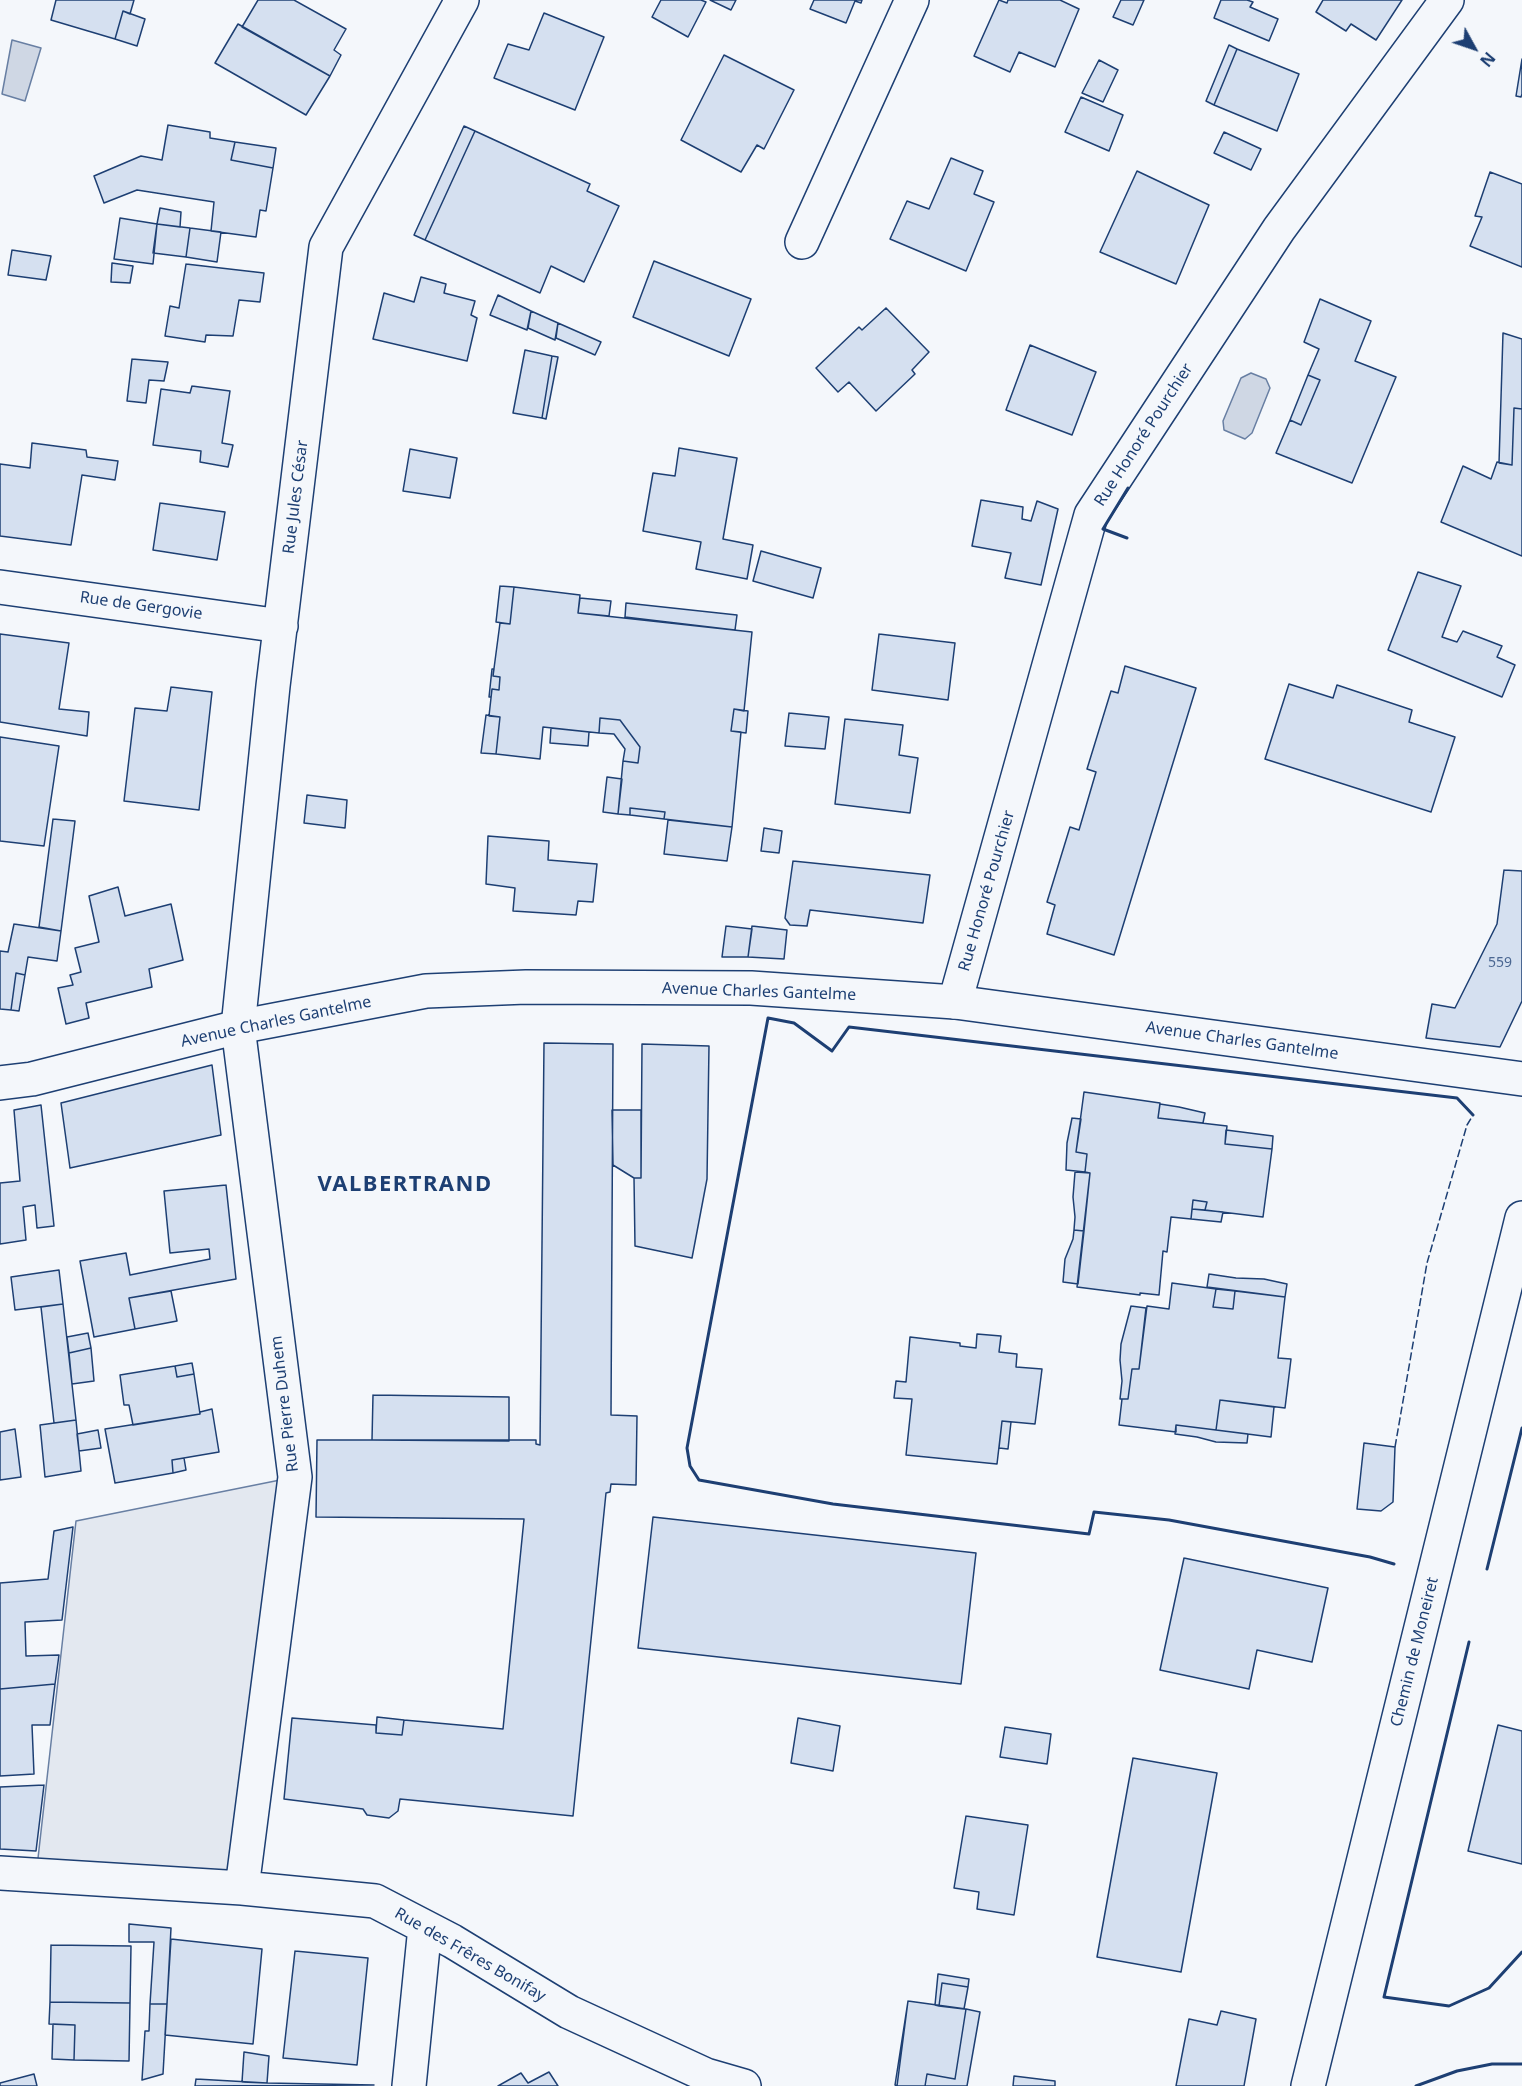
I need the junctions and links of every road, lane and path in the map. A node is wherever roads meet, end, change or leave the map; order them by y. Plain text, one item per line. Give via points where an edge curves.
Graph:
1 (462, 0) edge
2 (912, 0) edge
3 (1447, 0) edge
4 (802, 242) dead end
5 (0, 587) edge
6 (281, 626) junction
7 (955, 1002) junction
8 (238, 1027) junction
9 (1522, 1079) edge
10 (0, 1083) edge
11 (1522, 1218) edge
12 (0, 1874) edge
13 (242, 1888) junction
14 (425, 1927) junction
15 (409, 2086) edge
16 (744, 2086) edge
17 (1308, 2086) edge

1 - 6 street, Rue Jules César via 326,247
2 - 4 street
3 - 7 street, Rue Honoré Pourchier via 1279,229 1091,515
5 - 6 street, Rue de Gergovie
6 - 8 street, Rue Jules César
7 - 8 street, Avenue Charles Gantelme via 751,988 526,987 426,991
7 - 9 street, Avenue Charles Gantelme
8 - 10 street, Avenue Charles Gantelme via 32,1079
8 - 13 street, Rue Pierre Duhem via 295,1477
11 - 17 street, Chemin de Moneiret
12 - 13 street, Rue des Frêres Bonifay
13 - 14 street, Rue des Frêres Bonifay via 375,1901
14 - 15 street
14 - 16 street, Rue des Frêres Bonifay via 569,2012 706,2075

